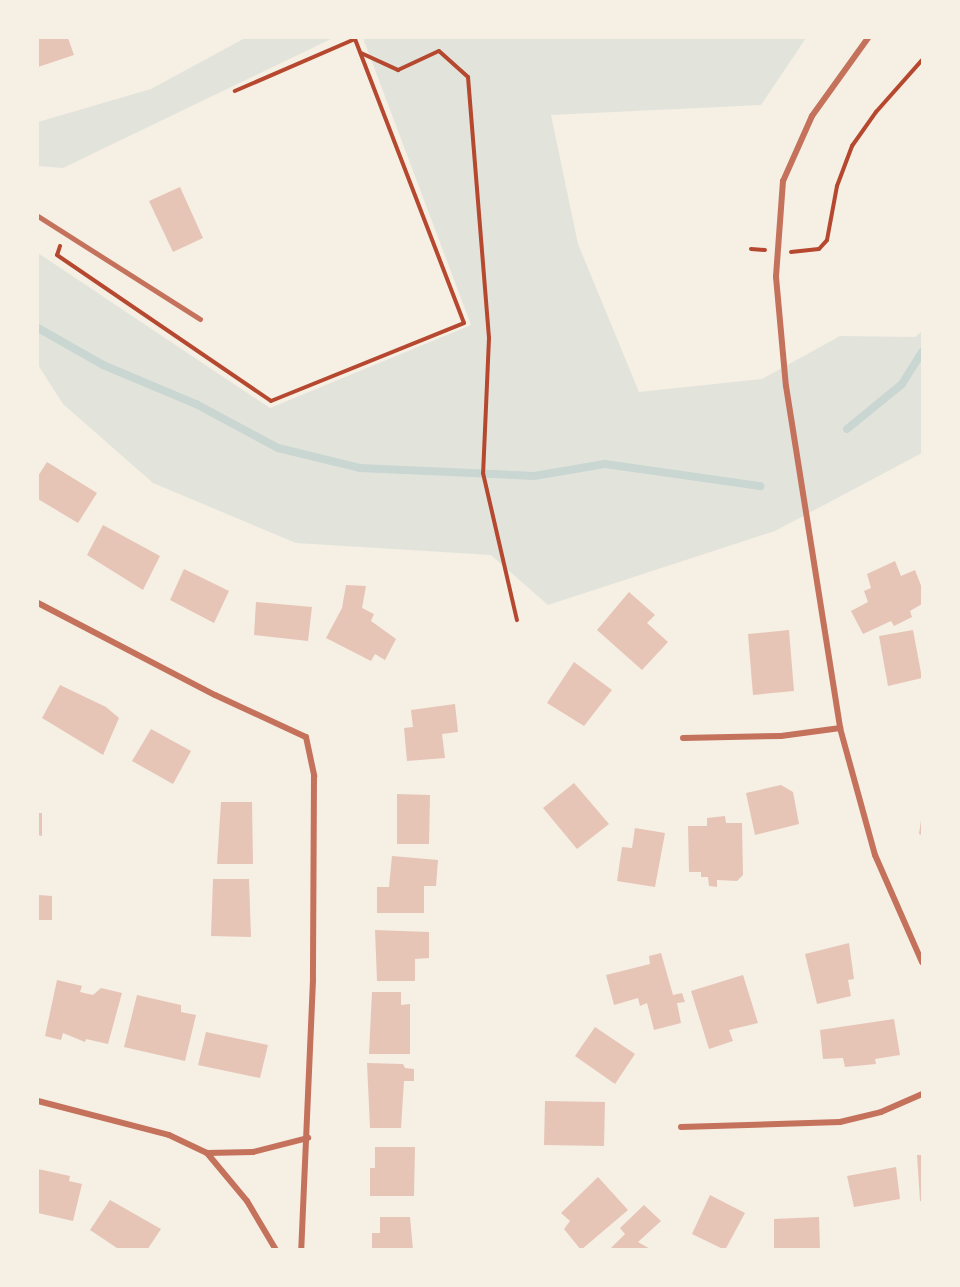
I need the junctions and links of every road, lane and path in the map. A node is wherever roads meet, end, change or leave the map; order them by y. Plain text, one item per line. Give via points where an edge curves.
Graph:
1 (868, 38) edge
2 (360, 52) junction
3 (922, 60) edge
4 (235, 91) dead end
5 (38, 216) edge
6 (65, 234) junction
7 (802, 252) dead end
8 (200, 319) dead end
9 (38, 603) edge
10 (518, 620) dead end
11 (840, 728) junction
12 (683, 738) dead end
13 (922, 962) edge
14 (922, 1094) edge
15 (38, 1101) edge
16 (681, 1127) dead end
17 (308, 1138) junction
18 (207, 1153) junction
19 (276, 1250) edge
20 (301, 1250) edge

1 - 11 street via 812,117 783,181 776,277 786,386
2 - 4 path via 355,39
2 - 6 path via 464,323 271,401 57,255
2 - 10 path via 398,70 439,51 468,77 489,338 483,473
3 - 7 path via 852,146 837,186 827,240 819,249
5 - 6 lane
6 - 8 lane
9 - 17 street via 215,695 306,737 314,776
11 - 12 street via 781,736
11 - 13 street via 875,855
14 - 16 street via 881,1112 840,1122
15 - 18 street via 169,1135
17 - 18 street via 253,1152
17 - 20 street
18 - 19 street via 247,1201

